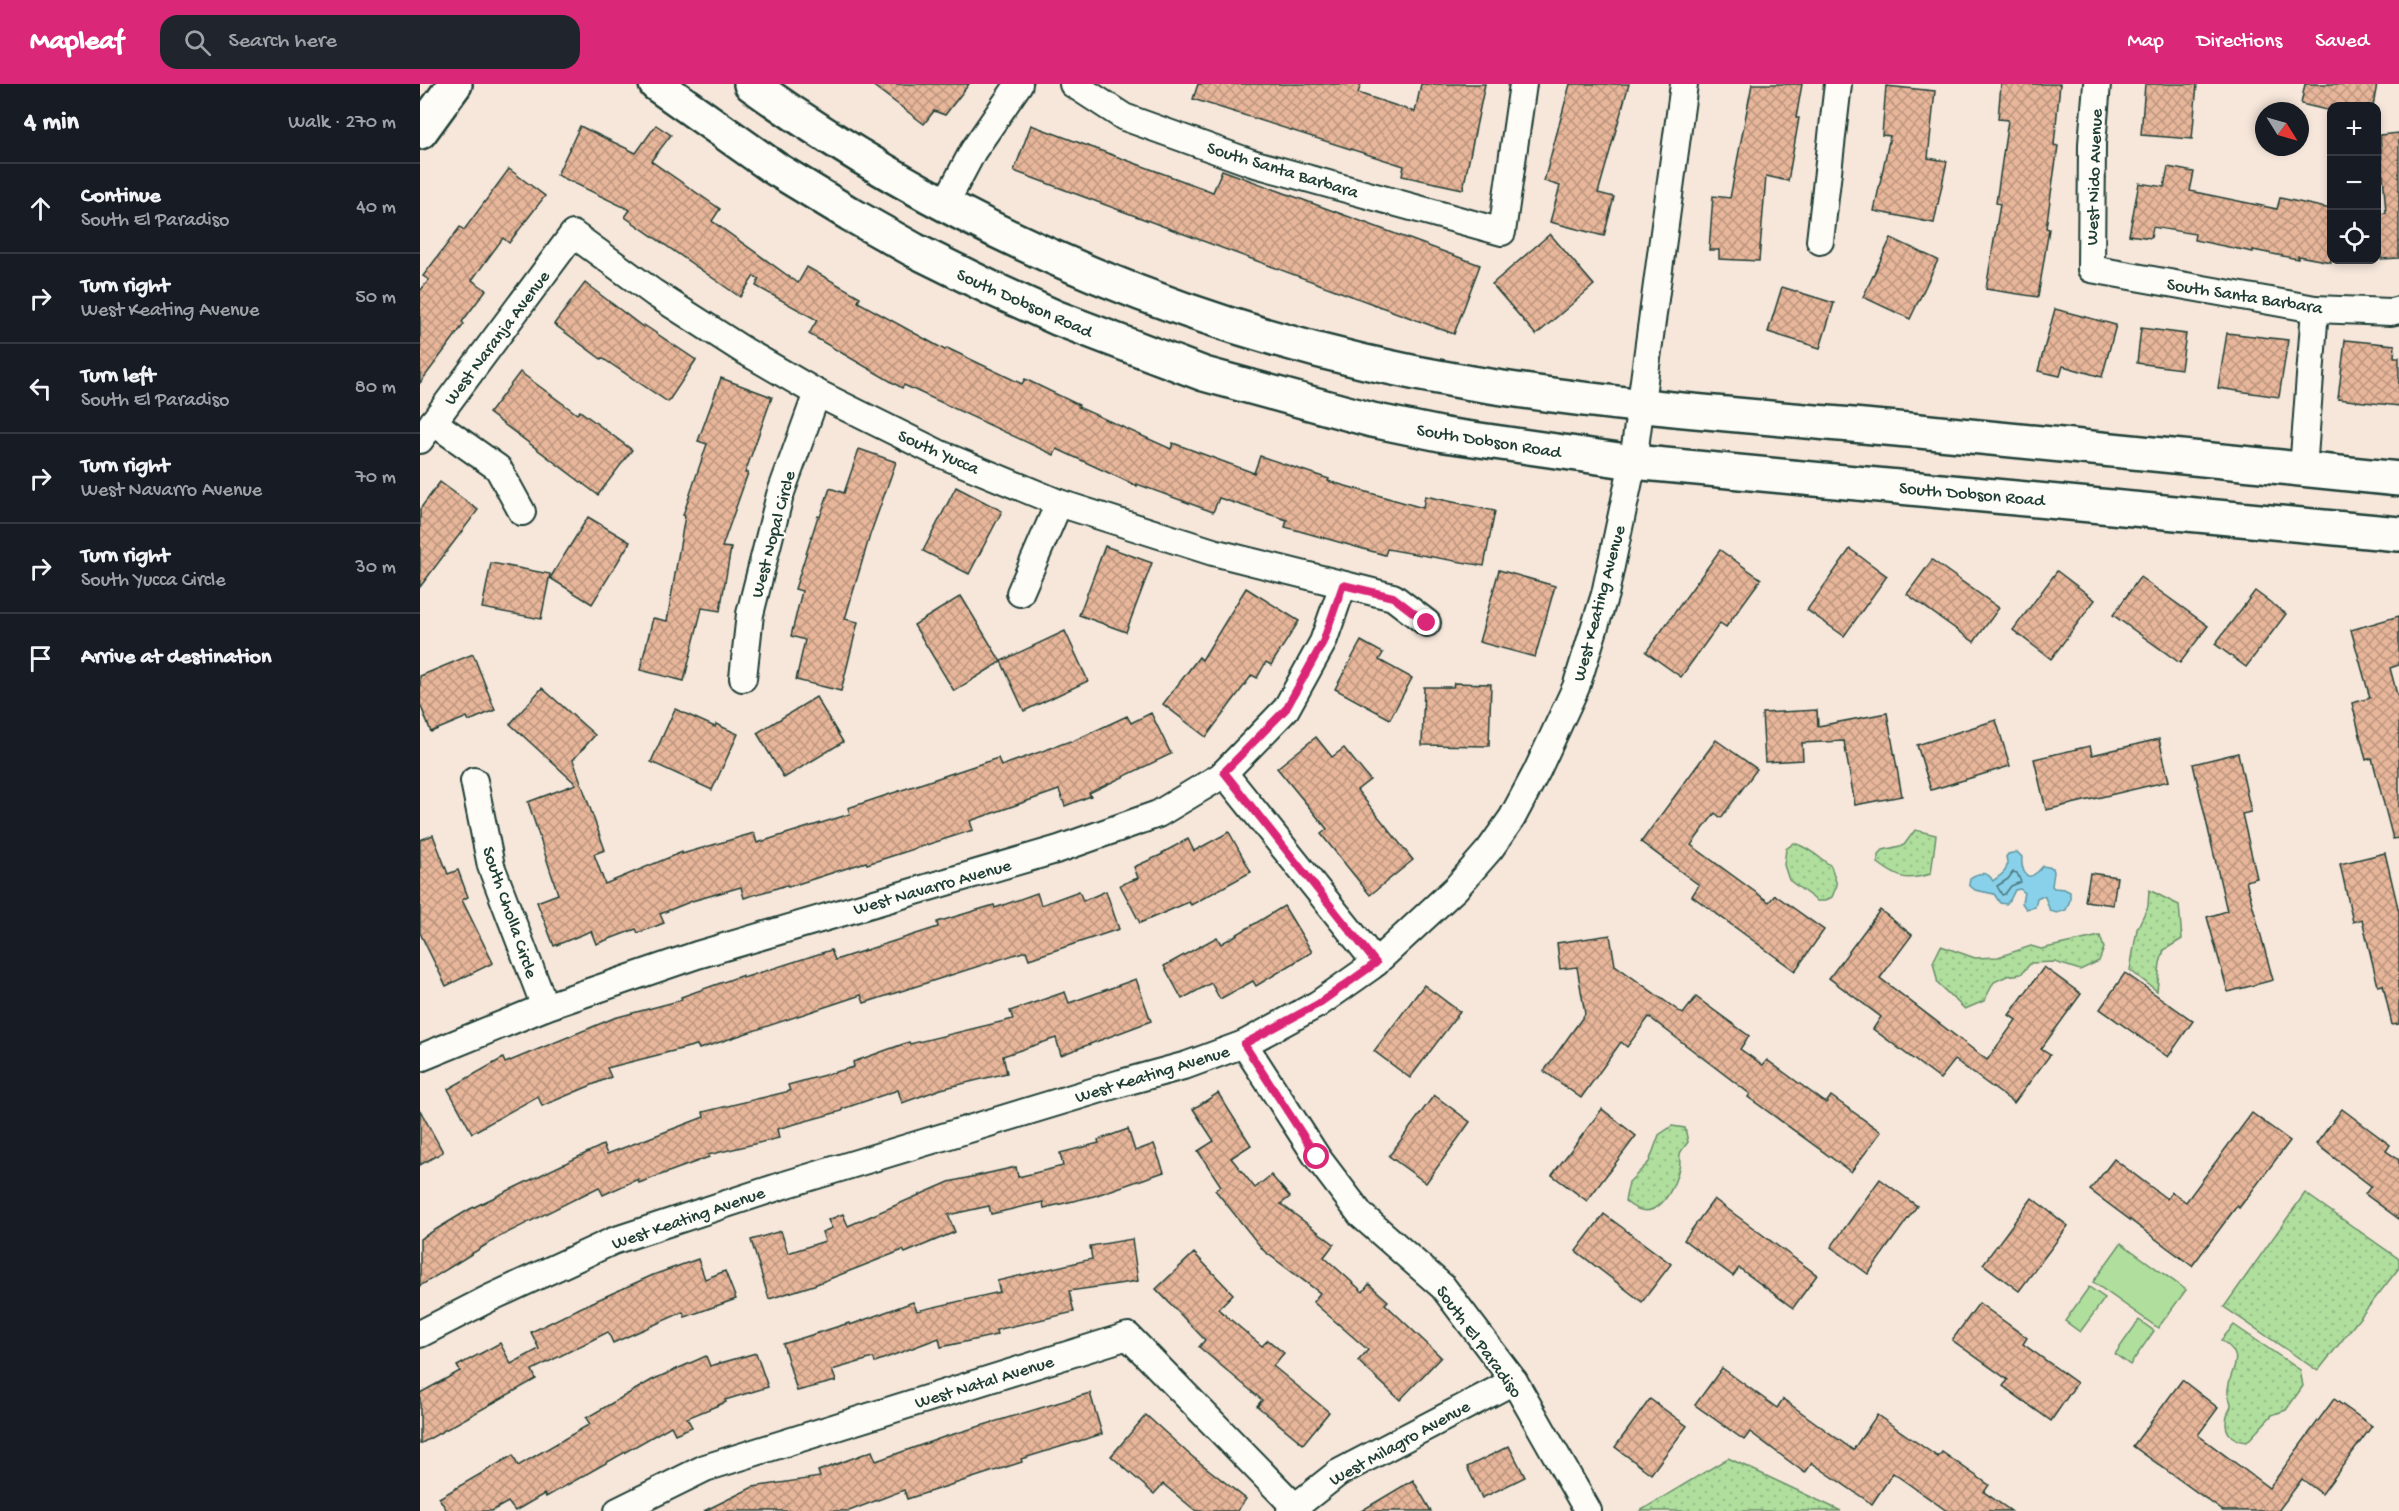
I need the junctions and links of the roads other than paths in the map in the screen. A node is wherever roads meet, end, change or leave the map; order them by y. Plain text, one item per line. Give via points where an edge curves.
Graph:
1 (455, 84) edge
2 (656, 84) edge
3 (751, 84) edge
4 (1019, 84) edge
5 (1073, 84) edge
6 (1523, 84) edge
7 (1684, 84) edge
8 (1838, 84) edge
9 (2097, 84) edge
10 (420, 132) edge
11 (945, 204) junction
12 (573, 234) joint
13 (1820, 241) dead end
14 (2091, 269) joint
15 (2315, 309) junction
16 (2399, 310) edge
17 (817, 393) junction
18 (1640, 405) junction
19 (426, 431) edge
20 (1633, 462) junction
21 (2303, 470) junction
22 (2399, 479) edge
23 (1059, 503) junction
24 (522, 512) dead end
25 (2399, 534) edge
26 (1343, 585) junction
27 (1020, 593) dead end
28 (1427, 623) dead end
29 (743, 678) dead end
30 (1224, 772) junction
31 (474, 781) dead end
32 (1376, 963) junction
33 (545, 1007) junction
34 (1244, 1044) junction
35 (420, 1058) edge
36 (420, 1334) edge
37 (1514, 1381) junction
38 (1292, 1508) edge
39 (618, 1511) edge
40 (1588, 1511) edge

1 - 10 main road
2 - 20 main road, South Dobson Road via 776,169 914,250 1126,346 1204,374 1372,420 1445,435
3 - 11 main road via 809,125
4 - 11 street via 973,151
5 - 6 street, South Santa Barbara via 1124,117 1252,163 1502,231
7 - 18 street, West Keating Avenue
8 - 13 street
9 - 14 street, West Nido Avenue via 2092,144
11 - 18 main road via 1033,249 1119,285 1283,341 1472,383
12 - 17 street, South Yucca via 654,293
12 - 19 street, West Naranja Avenue
14 - 15 street, South Santa Barbara
15 - 16 street, South Santa Barbara
15 - 21 street
17 - 23 street, South Yucca via 938,453
17 - 29 street, West Nopal Circle via 780,495 750,614
18 - 20 street, West Keating Avenue
18 - 21 main road
19 - 24 street via 498,468
20 - 25 main road, South Dobson Road
20 - 32 street, West Keating Avenue via 1590,645 1537,771 1512,818 1483,856 1456,888
21 - 22 main road
23 - 26 street, South Yucca via 1213,552
23 - 27 street
26 - 28 street, South Yucca via 1393,597
26 - 30 street, West Navarro Avenue via 1323,642 1286,709
30 - 32 street
30 - 33 street, West Navarro Avenue via 1158,814 1059,849 697,955
31 - 33 street, South Cholla Circle via 491,866
32 - 34 street, West Keating Avenue via 1318,1004
33 - 35 street, West Navarro Avenue
34 - 36 street, West Keating Avenue via 1187,1065 796,1181 613,1241
34 - 37 street, South El Paradiso via 1317,1157 1361,1215 1443,1287
37 - 38 street, West Milagro Avenue via 1338,1473
37 - 40 street, South El Paradiso
38 - 39 street, West Natal Avenue via 1128,1336 705,1468

